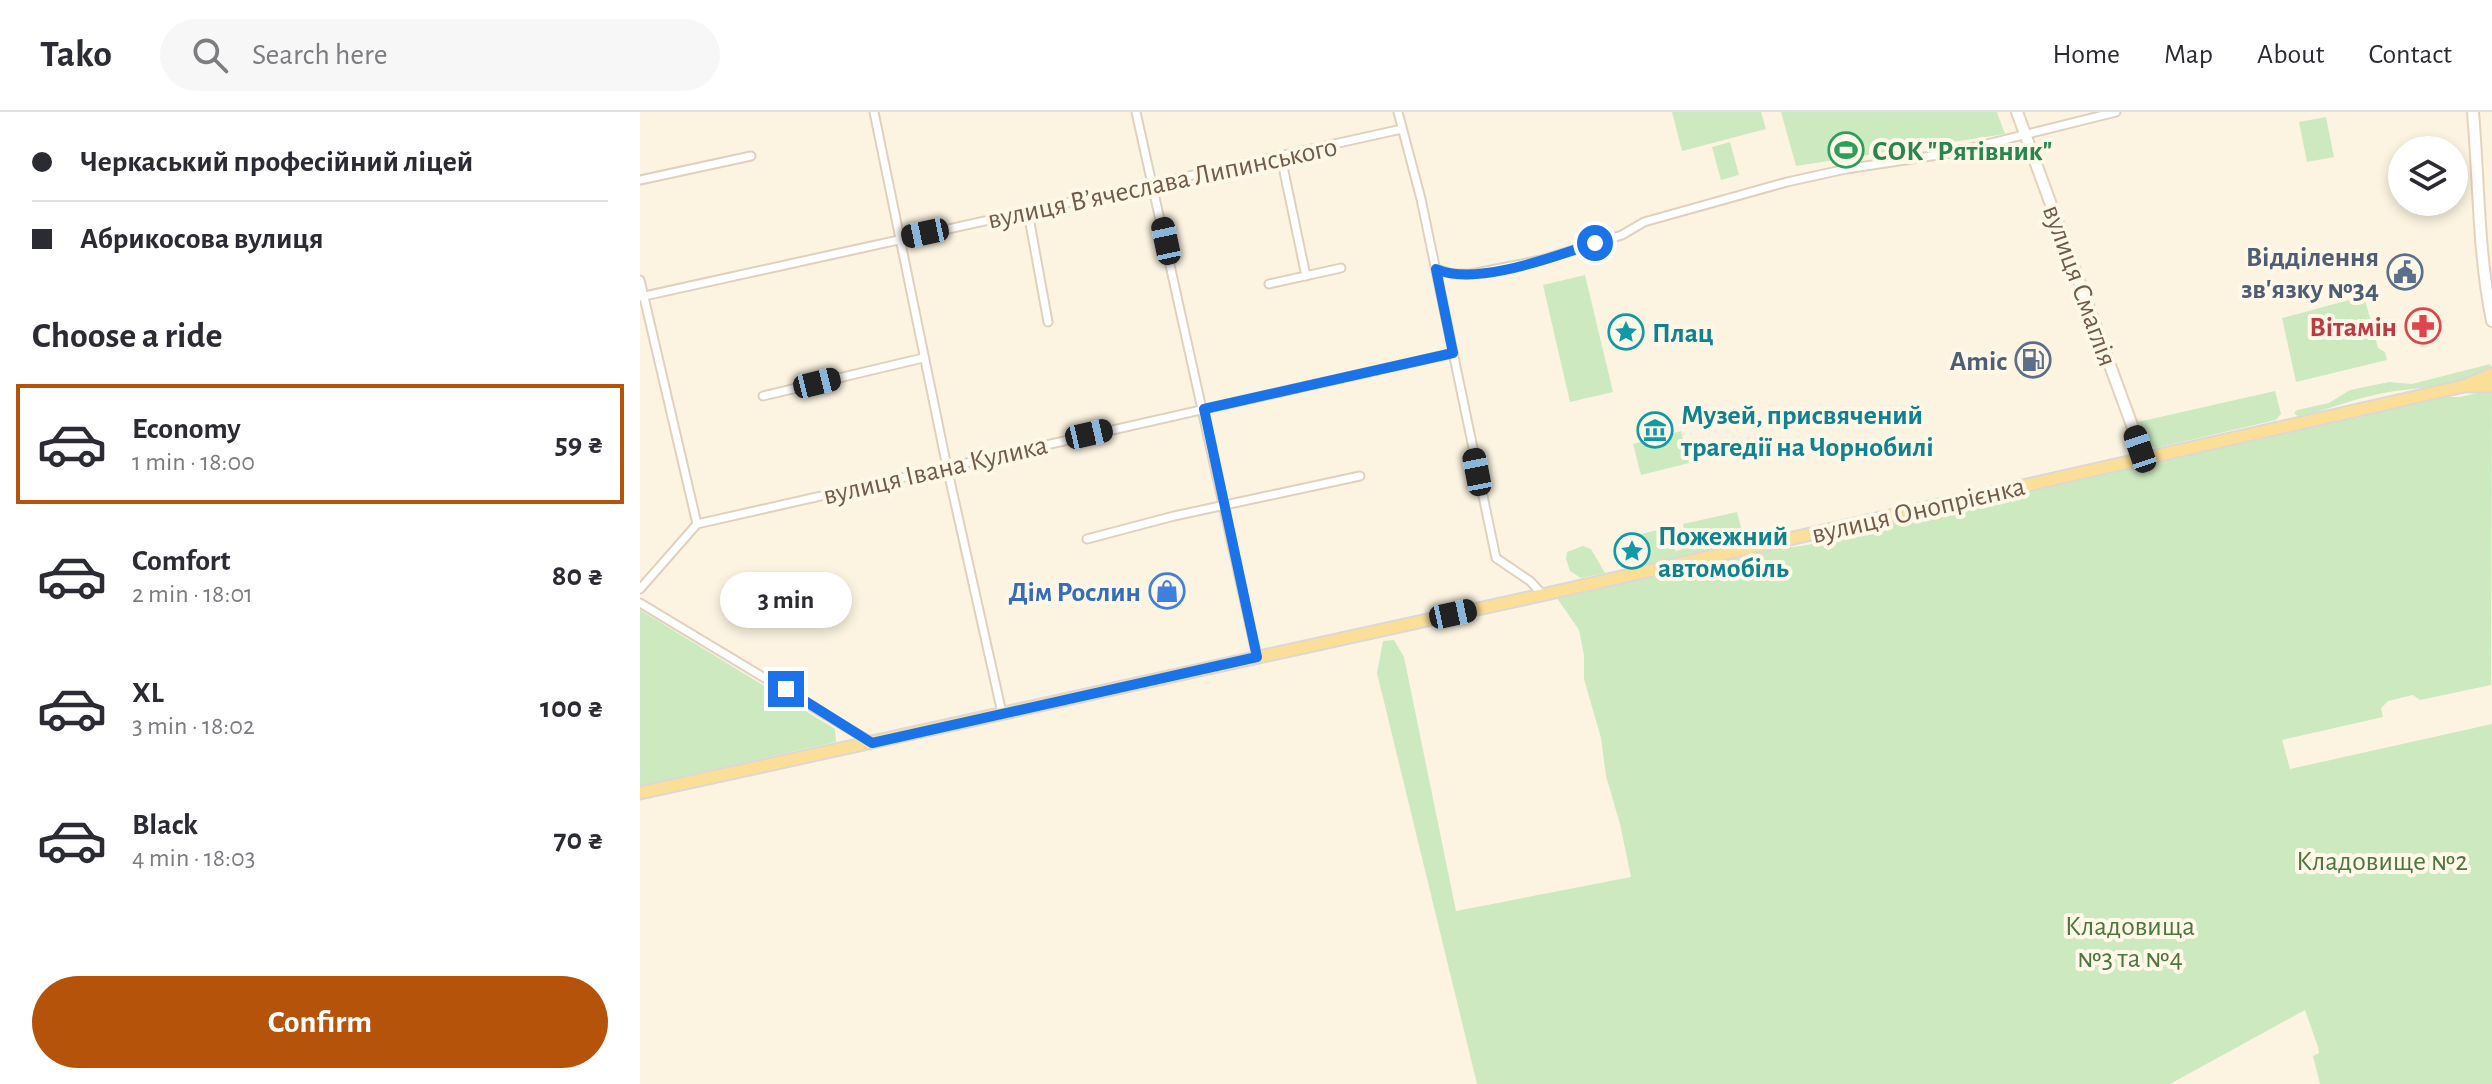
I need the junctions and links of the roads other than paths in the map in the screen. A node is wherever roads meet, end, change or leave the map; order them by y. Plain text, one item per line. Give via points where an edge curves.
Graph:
1 (874, 112) edge
2 (1136, 112) edge
3 (1398, 112) edge
4 (2017, 112) edge
5 (2116, 112) edge
6 (2473, 112) edge
7 (1402, 129) junction
8 (2025, 135) junction
9 (751, 156) dead end
10 (1281, 157) junction
11 (640, 180) edge
12 (1154, 185) junction
13 (1028, 212) junction
14 (900, 238) junction
15 (1341, 268) dead end
16 (1436, 269) junction
17 (1306, 276) junction
18 (640, 280) edge
19 (1269, 284) dead end
20 (642, 297) edge
21 (2492, 321) edge
22 (1048, 322) dead end
23 (1453, 353) junction
24 (923, 358) junction
25 (2492, 374) edge
26 (2464, 386) junction
27 (2492, 386) edge
28 (763, 396) dead end
29 (1204, 409) junction
30 (2144, 458) junction
31 (947, 467) junction
32 (1360, 476) dead end
33 (1224, 505) junction
34 (697, 524) junction
35 (1087, 539) dead end
36 (640, 589) edge
37 (1543, 595) junction
38 (640, 603) edge
39 (1257, 657) junction
40 (1002, 713) junction
41 (872, 743) junction
42 (640, 793) edge

1 - 14 street
2 - 12 street
3 - 7 street
4 - 8 street, вулиця Смаглія
5 - 8 street
6 - 21 street via 2479,227
7 - 10 street, вулиця Вʼячеслава Липинського
7 - 16 street
8 - 16 street via 1787,182 1644,222 1622,235 1529,263 1471,274
8 - 30 street, вулиця Смаглія
9 - 11 street
10 - 12 street, вулиця Вʼячеслава Липинського
10 - 17 street
12 - 13 street, вулиця Вʼячеслава Липинського
12 - 29 street
13 - 14 street, вулиця Вʼячеслава Липинського
13 - 22 street
14 - 20 street, вулиця Вʼячеслава Липинського
14 - 24 street
15 - 17 street
16 - 23 street
17 - 19 street
18 - 20 street
20 - 34 street
23 - 29 street, вулиця Івана Кулика
23 - 37 street via 1496,558
24 - 28 street
24 - 31 street
25 - 26 main road, вулиця Онопрієнка
26 - 27 main road
26 - 30 main road, вулиця Онопрієнка
29 - 31 street, вулиця Івана Кулика
29 - 33 street
30 - 37 main road, вулиця Онопрієнка
31 - 34 street, вулиця Івана Кулика
31 - 40 street
32 - 33 street
33 - 35 street
33 - 39 street
34 - 36 street
37 - 39 main road, вулиця Онопрієнка
38 - 41 street
39 - 40 main road, вулиця Онопрієнка
40 - 41 main road, вулиця Онопрієнка
41 - 42 main road, вулиця Онопрієнка

